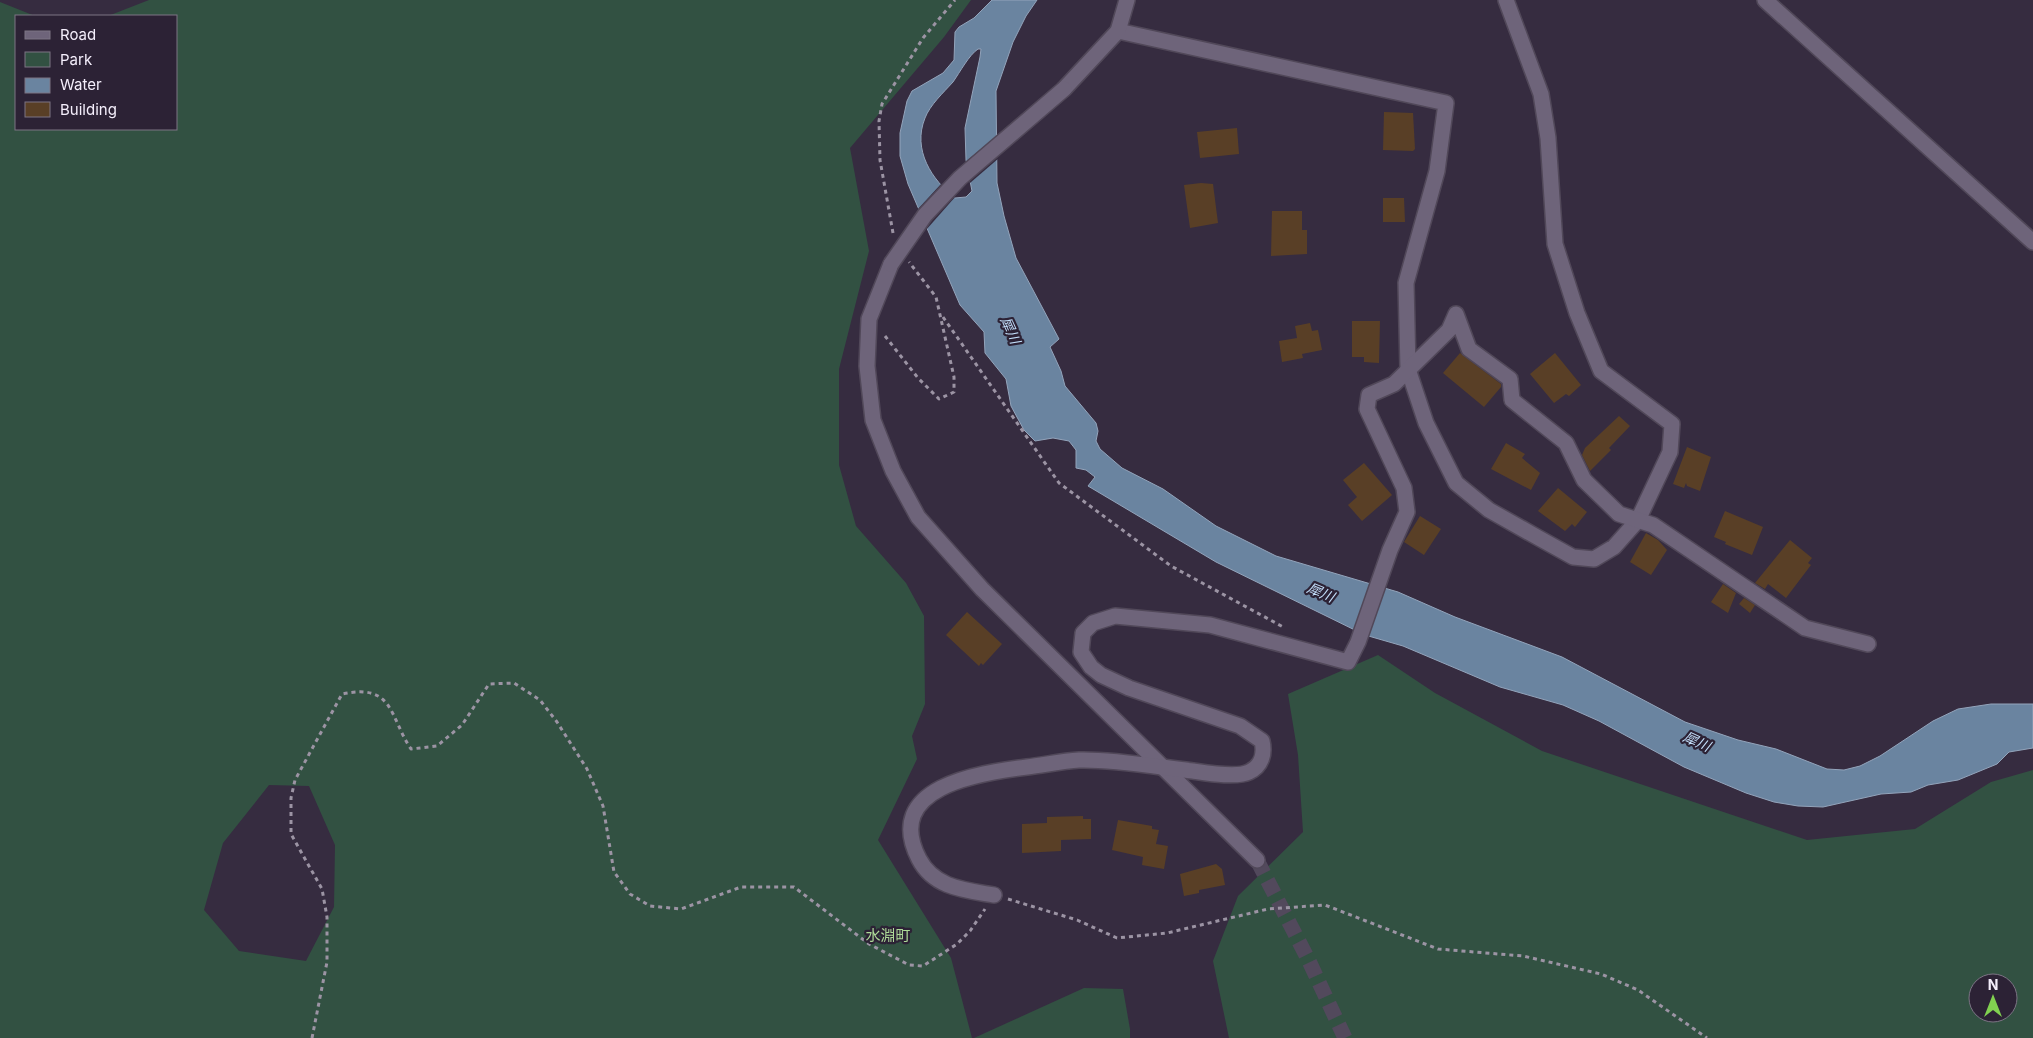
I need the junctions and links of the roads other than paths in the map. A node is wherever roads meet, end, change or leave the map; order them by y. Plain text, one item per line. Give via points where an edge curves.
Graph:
1 (1127, 0) edge
2 (1506, 0) edge
3 (1765, 0) edge
4 (1118, 31) junction
5 (2033, 242) edge
6 (1408, 369) junction
7 (1638, 520) junction
8 (1868, 644) dead end
9 (1162, 767) junction
10 (1257, 860) tunnel mouth
11 (994, 894) road end

1 - 4 street
2 - 7 street via 1541,94 1548,138 1555,244 1577,313 1601,371 1672,424 1670,452
3 - 5 street
4 - 6 street via 1446,103 1436,171 1406,283
4 - 9 street, bridge via 1064,89 960,178 925,215 891,264 869,319 867,366 873,420 893,471 918,517 982,589
6 - 7 street via 1426,423 1456,483 1489,510 1573,557 1594,559 1614,547
6 - 7 street via 1449,330 1456,314 1469,349 1510,380 1512,400 1566,443 1584,480 1619,514
6 - 9 street via 1394,384 1370,395 1367,409 1404,488 1407,512 1348,662 1210,625 1116,616 1093,623 1083,633 1081,652 1101,675 1128,688 1240,726 1262,740 1264,750 1260,765 1248,773 1219,774
7 - 8 street via 1653,525 1805,628
9 - 10 street
9 - 11 street via 1080,760 957,780 929,794 917,808 910,827 913,847 924,869 946,886

